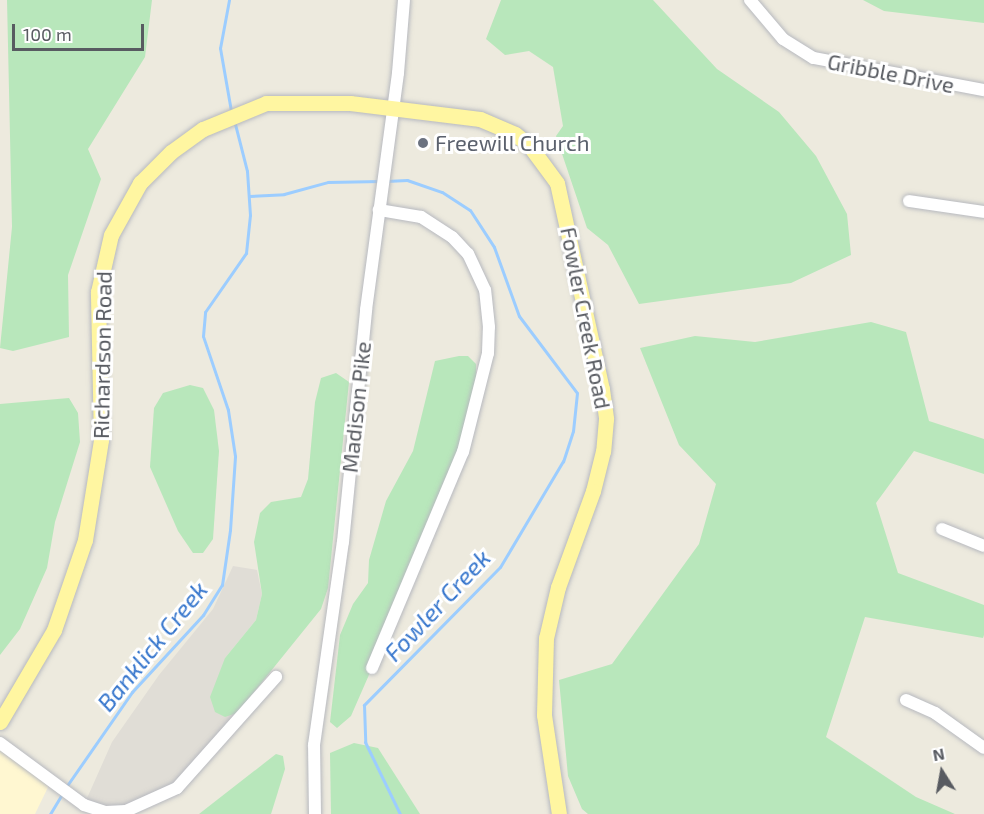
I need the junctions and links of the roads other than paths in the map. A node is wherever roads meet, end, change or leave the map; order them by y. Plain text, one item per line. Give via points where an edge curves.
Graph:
1 (404, 0) edge
2 (750, 0) edge
3 (984, 90) edge
4 (393, 108) junction
5 (909, 201) dead end
6 (379, 210) junction
7 (984, 212) edge
8 (942, 529) dead end
9 (984, 546) edge
10 (372, 668) dead end
11 (276, 677) dead end
12 (906, 700) dead end
13 (0, 722) edge
14 (0, 743) edge
15 (984, 748) edge
16 (105, 813) edge
17 (315, 814) edge
18 (560, 814) edge

1 - 4 street, Madison Pike
2 - 3 street, Gribble Drive via 783,39 814,58
4 - 6 street, Madison Pike
4 - 13 main road, Richardson Road via 290,100 250,108 203,129 171,152 140,183 111,235 98,292 100,440 85,540 54,630
4 - 18 main road, Fowler Creek Road via 480,119 515,134 553,174 566,216 606,419 593,490 558,587 546,638 544,715
5 - 7 street
6 - 10 street via 421,217 452,237 468,254 485,290 489,327 488,353 463,452
6 - 17 street, Madison Pike via 343,542 314,745
8 - 9 street
11 - 16 street via 177,788 146,804
12 - 15 street via 935,713
14 - 16 street via 84,805

